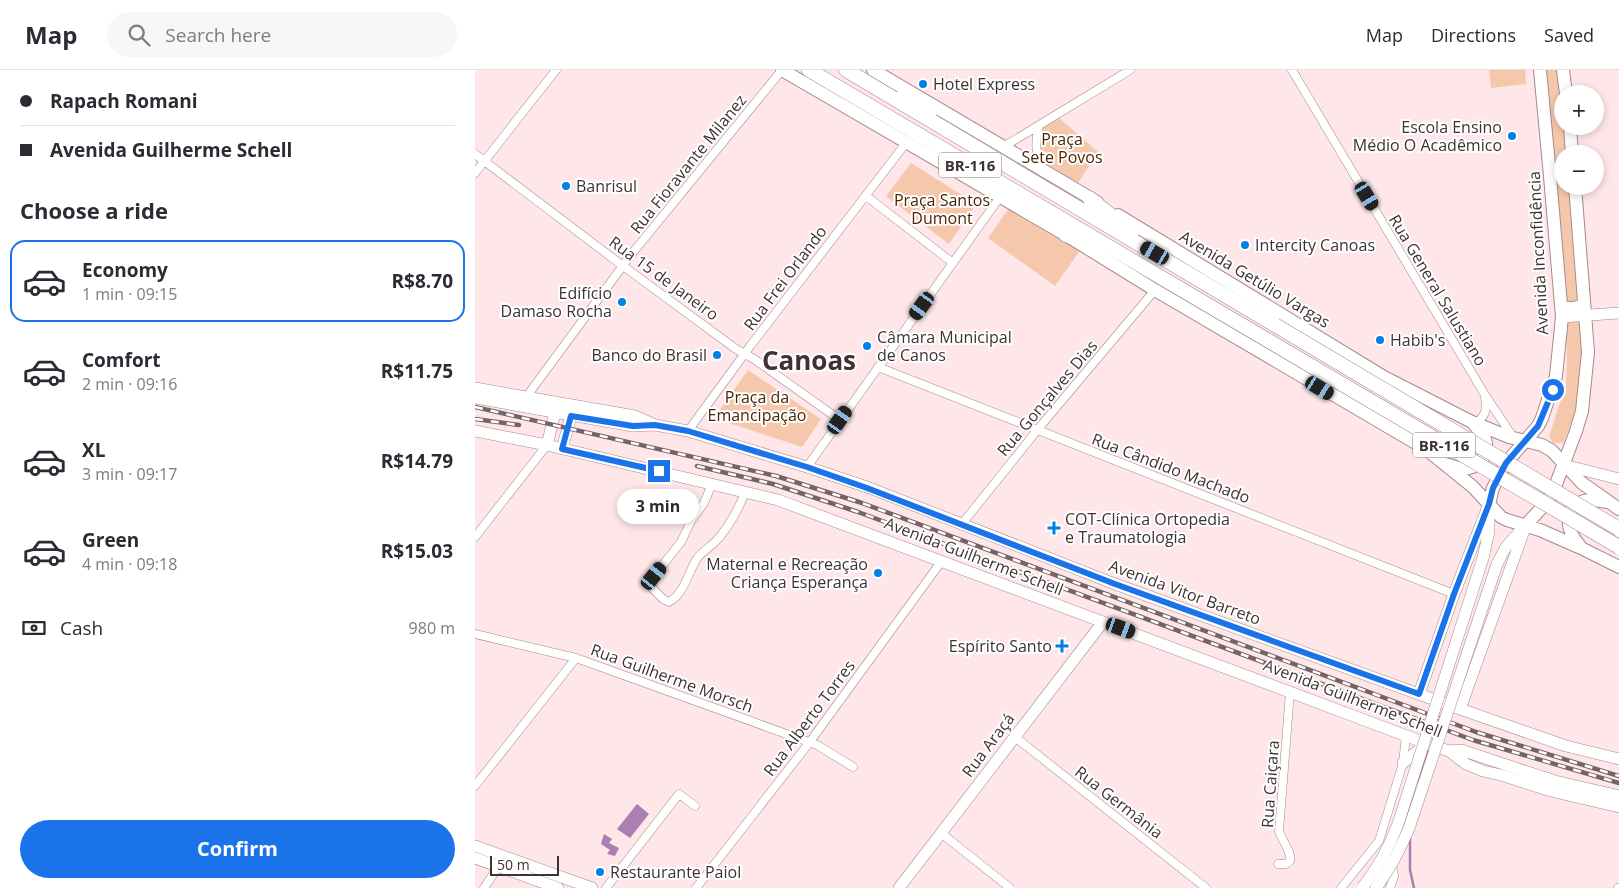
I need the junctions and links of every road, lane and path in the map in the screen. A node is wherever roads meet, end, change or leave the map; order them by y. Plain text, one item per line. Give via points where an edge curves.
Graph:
1 (556, 70) edge
2 (782, 70) edge
3 (809, 70) edge
4 (846, 70) edge
5 (873, 70) edge
6 (1130, 70) edge
7 (1292, 70) edge
8 (1540, 70) edge
9 (1563, 70) edge
10 (1565, 85) edge
11 (882, 93) junction
12 (935, 108) junction
13 (1039, 126) junction
14 (906, 143) junction
15 (1003, 147) junction
16 (475, 154) edge
17 (484, 161) junction
18 (1044, 171) junction
19 (475, 173) edge
20 (1576, 195) edge
21 (866, 196) junction
22 (1000, 197) junction
23 (1089, 198) junction
24 (1066, 235) junction
25 (1132, 260) junction
26 (953, 262) junction
27 (1172, 263) junction
28 (623, 266) junction
29 (1155, 290) junction
30 (1585, 310) junction
31 (1561, 311) junction
32 (1619, 313) edge
33 (745, 354) junction
34 (878, 367) junction
35 (475, 388) edge
36 (1485, 395) junction
37 (527, 396) junction
38 (475, 398) edge
39 (555, 413) junction
40 (571, 416) junction
41 (840, 420) junction
42 (1473, 423) junction
43 (655, 425) junction
44 (1037, 430) junction
45 (475, 431) edge
46 (688, 431) junction
47 (1520, 440) junction
48 (547, 445) junction
49 (562, 449) junction
50 (1445, 463) junction
51 (1564, 465) junction
52 (807, 467) junction
53 (1619, 479) edge
54 (712, 484) junction
55 (745, 492) junction
56 (1607, 502) junction
57 (1489, 504) junction
58 (1619, 509) edge
59 (1526, 524) junction
60 (961, 525) junction
61 (1619, 528) edge
62 (475, 537) edge
63 (1581, 548) junction
64 (1619, 548) edge
65 (941, 562) junction
66 (1619, 567) edge
67 (1454, 594) junction
68 (1103, 622) junction
69 (475, 634) edge
70 (576, 658) junction
71 (1290, 692) junction
72 (1419, 694) junction
73 (1460, 709) junction
74 (1406, 736) junction
75 (1015, 737) junction
76 (809, 742) junction
77 (1428, 744) junction
78 (1619, 759) edge
79 (1403, 763) junction
80 (853, 767) dead end
81 (1502, 770) junction
82 (475, 786) edge
83 (1619, 796) edge
84 (695, 806) dead end
85 (1619, 807) edge
86 (941, 833) junction
87 (1379, 841) junction
88 (475, 846) edge
89 (475, 858) edge
90 (503, 861) junction
91 (1278, 864) dead end
92 (484, 888) edge
93 (558, 888) edge
94 (592, 888) edge
95 (606, 888) edge
96 (696, 888) edge
97 (899, 888) edge
98 (1009, 888) edge
99 (1206, 888) edge
100 (1341, 888) edge
101 (1362, 888) edge
102 (1376, 888) edge
103 (1389, 888) edge

1 - 17 street
2 - 14 main road
2 - 28 street, Rua Fioravante Milanez
3 - 25 highway, BR-116
4 - 11 highway, BR-116
5 - 12 main road, Avenida Getúlio Vargas
6 - 13 street
7 - 36 street, Rua General Salustiano
8 - 31 main road, Avenida Inconfidência
9 - 10 main road
11 - 12 highway
11 - 27 highway, BR-116
12 - 15 main road, Avenida Getúlio Vargas
13 - 15 street
13 - 18 street via 1037,155
14 - 21 street, Rua Frei Orlando
14 - 22 main road
15 - 18 main road, Avenida Getúlio Vargas
16 - 17 street, Rua 15 de Janeiro
17 - 19 street
17 - 28 street, Rua 15 de Janeiro
18 - 23 main road, Avenida Getúlio Vargas
20 - 30 main road
21 - 26 street
21 - 33 street, Rua Frei Orlando
22 - 24 main road
22 - 26 street
23 - 27 highway, BR-116
23 - 42 main road, Avenida Getúlio Vargas via 1385,377
24 - 25 highway, BR-116
24 - 29 main road
25 - 64 highway, BR-116, bridge
26 - 34 street
27 - 61 highway, BR-116, bridge
28 - 33 street, Rua 15 de Janeiro
28 - 37 street, Rua Fioravante Milanez
29 - 44 street, Rua Gonçalves Dias
29 - 50 main road
30 - 31 main road via 1580,307
30 - 32 main road
30 - 51 main road via 1588,352 1582,411
31 - 47 main road, Avenida Inconfidência via 1553,390 1542,418
33 - 41 street, Rua 15 de Janeiro
33 - 46 street, Rua Frei Orlando
34 - 41 street
34 - 44 street, Rua Cândido Machado
35 - 37 main road
36 - 42 street via 1485,414
36 - 47 street, Rua General Salustiano
37 - 43 main road via 635,416
38 - 39 main road
39 - 40 main road
39 - 48 main road
40 - 43 main road via 633,426
40 - 49 main road
41 - 52 street
42 - 47 main road, Avenida Getúlio Vargas
42 - 50 main road via 1484,438 1483,457 1469,468
43 - 46 main road, Avenida Vitor Barreto
44 - 60 street, Rua Gonçalves Dias
44 - 67 street, Rua Cândido Machado
45 - 48 main road, Avenida Guilherme Schell
46 - 52 main road, Avenida Vitor Barreto
47 - 51 main road, Avenida Getúlio Vargas via 1548,448
47 - 57 main road, Avenida Inconfidência via 1499,475
48 - 49 main road, Avenida Guilherme Schell
48 - 62 street
49 - 54 main road, Avenida Guilherme Schell
50 - 57 main road
51 - 53 main road
51 - 56 main road, Avenida Getúlio Vargas
51 - 59 main road via 1553,492
52 - 60 main road, Avenida Vitor Barreto
54 - 55 main road, Avenida Guilherme Schell
54 - 55 street via 681,542 651,582 651,588 669,602 681,590 697,558 716,541 732,518
55 - 65 main road, Avenida Guilherme Schell via 787,504
56 - 58 main road, Avenida Getúlio Vargas
56 - 63 main road via 1582,502 1572,510 1568,520 1569,531
57 - 59 main road via 1507,520
57 - 67 main road, Avenida Inconfidência
57 - 101 main road, Avenida Inconfidência, bridge via 1489,530 1483,558 1398,824 1388,849
59 - 63 main road
59 - 73 main road
59 - 102 main road, bridge via 1506,547 1497,564 1409,828 1398,854
60 - 72 main road, Avenida Vitor Barreto
63 - 66 main road
65 - 68 main road, Avenida Guilherme Schell
65 - 76 street, Rua Alberto Torres
67 - 72 main road, Avenida Inconfidência
68 - 71 main road, Avenida Guilherme Schell
68 - 75 main road, Rua Araçá
69 - 70 street, Rua Guilherme Morsch
70 - 76 street, Rua Guilherme Morsch
70 - 82 street
71 - 74 main road, Avenida Guilherme Schell
71 - 91 street, Rua Caiçara via 1279,831 1291,857 1290,862
72 - 73 main road, Avenida Vitor Barreto
73 - 78 main road, Avenida Vitor Barreto via 1566,746
74 - 77 main road, Avenida Guilherme Schell
74 - 79 street
75 - 86 main road, Rua Araçá
75 - 99 street, Rua Germânia
76 - 80 street, Rua Guilherme Morsch
76 - 96 street, Rua Alberto Torres
77 - 79 main road
77 - 81 main road, Avenida Guilherme Schell via 1449,751 1474,768
79 - 87 street
81 - 83 main road, Avenida Guilherme Schell
81 - 85 main road, Avenida Guilherme Schell via 1551,792
84 - 95 street via 679,794
86 - 97 main road, Rua Araçá
86 - 98 street
87 - 100 street
87 - 103 street via 1392,862 1394,876
88 - 90 main road
89 - 90 main road
90 - 92 street
90 - 93 main road
90 - 94 main road

